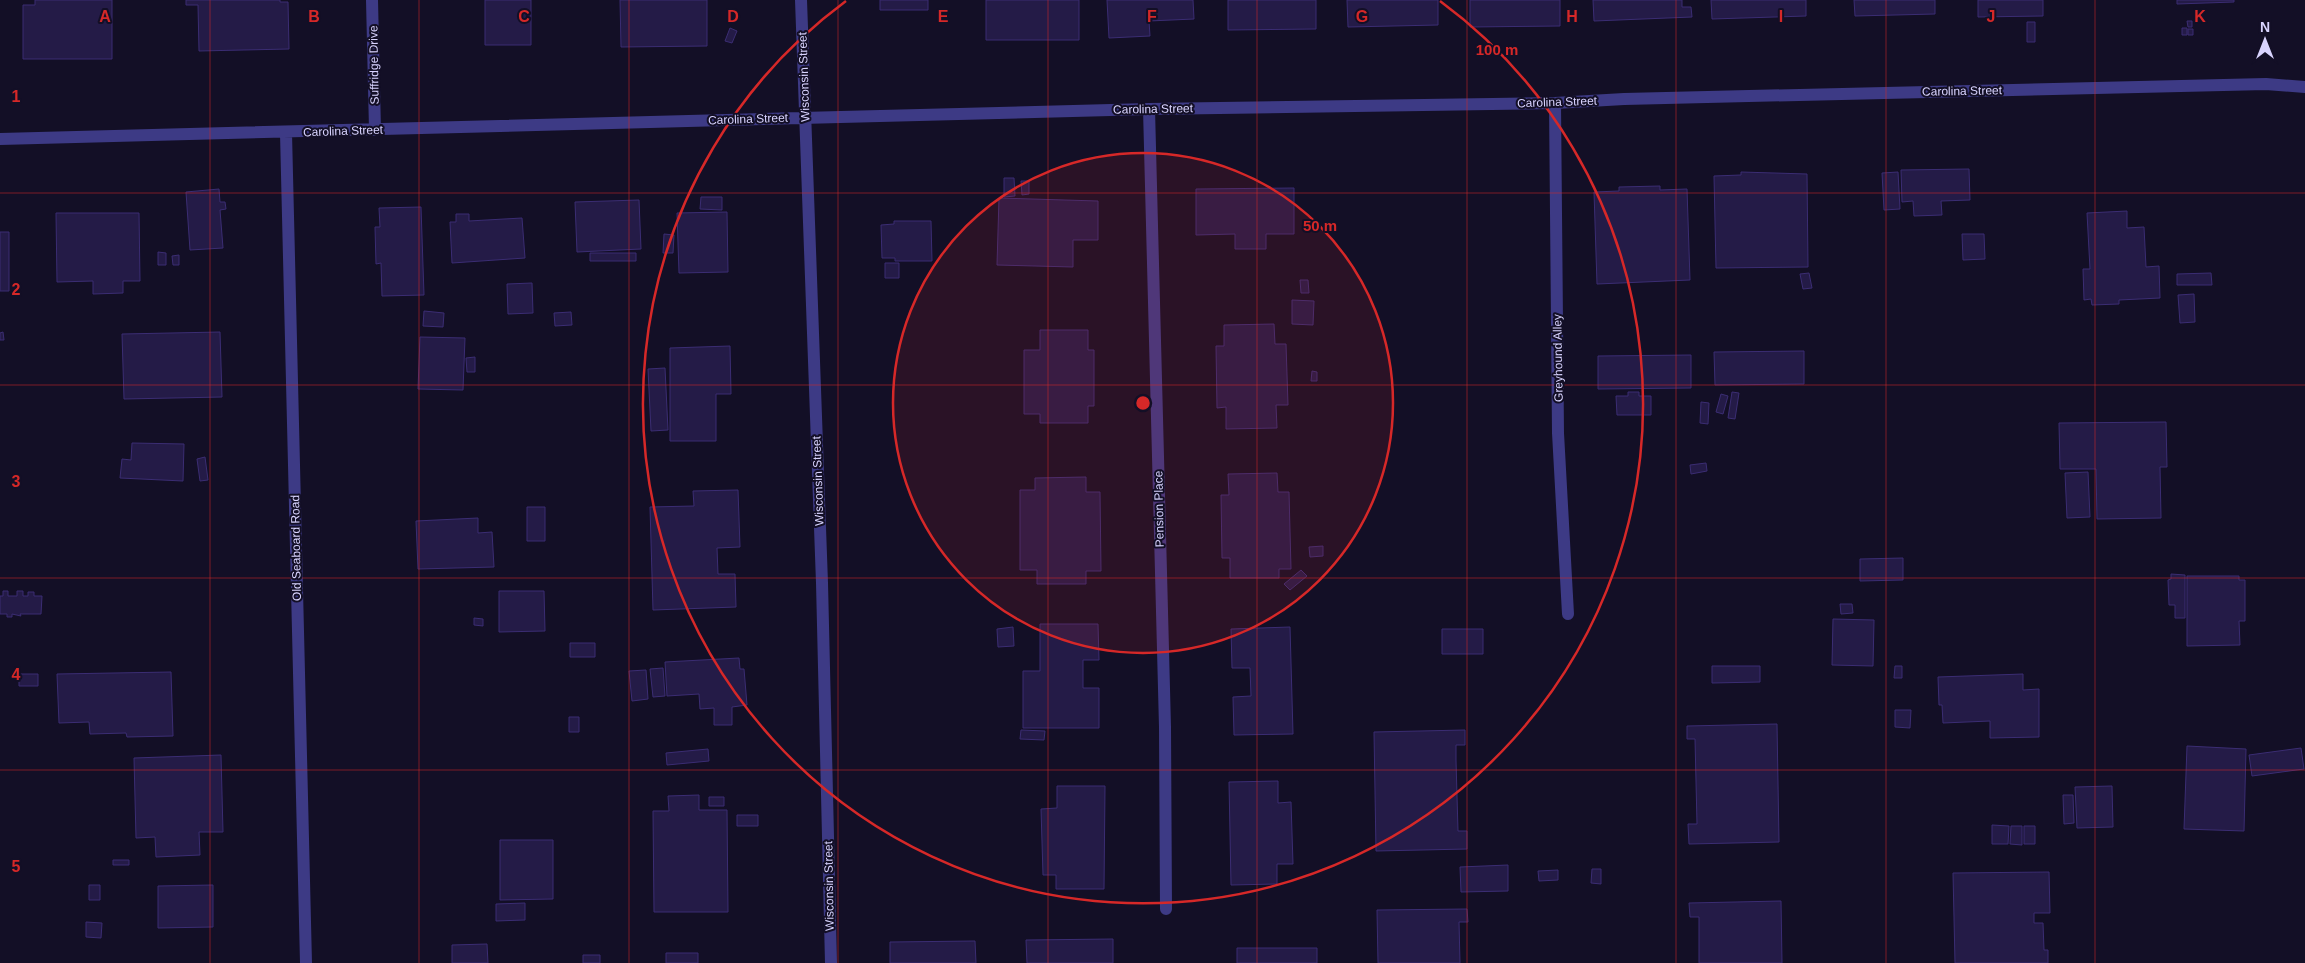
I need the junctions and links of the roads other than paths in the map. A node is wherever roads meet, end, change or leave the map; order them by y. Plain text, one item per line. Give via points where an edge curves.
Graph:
1 (372, 0) edge
2 (801, 0) edge
3 (2305, 87) edge
4 (1555, 103) junction
5 (1149, 109) junction
6 (806, 118) junction
7 (375, 130) junction
8 (286, 132) junction
9 (0, 139) edge
10 (1568, 614) dead end
11 (1166, 909) dead end
12 (306, 963) edge
13 (832, 963) edge

1 - 7 street, Suffridge Drive
2 - 6 street, Wisconsin Street
3 - 4 street, Carolina Street via 2266,84
4 - 5 street, Carolina Street
4 - 10 street, Greyhound Alley via 1558,433
5 - 6 street, Carolina Street
5 - 11 street, Pension Place via 1165,727
6 - 7 street, Carolina Street
6 - 13 street, Wisconsin Street
7 - 8 street, Carolina Street
8 - 9 street, Carolina Street
8 - 12 street, Old Seaboard Road

